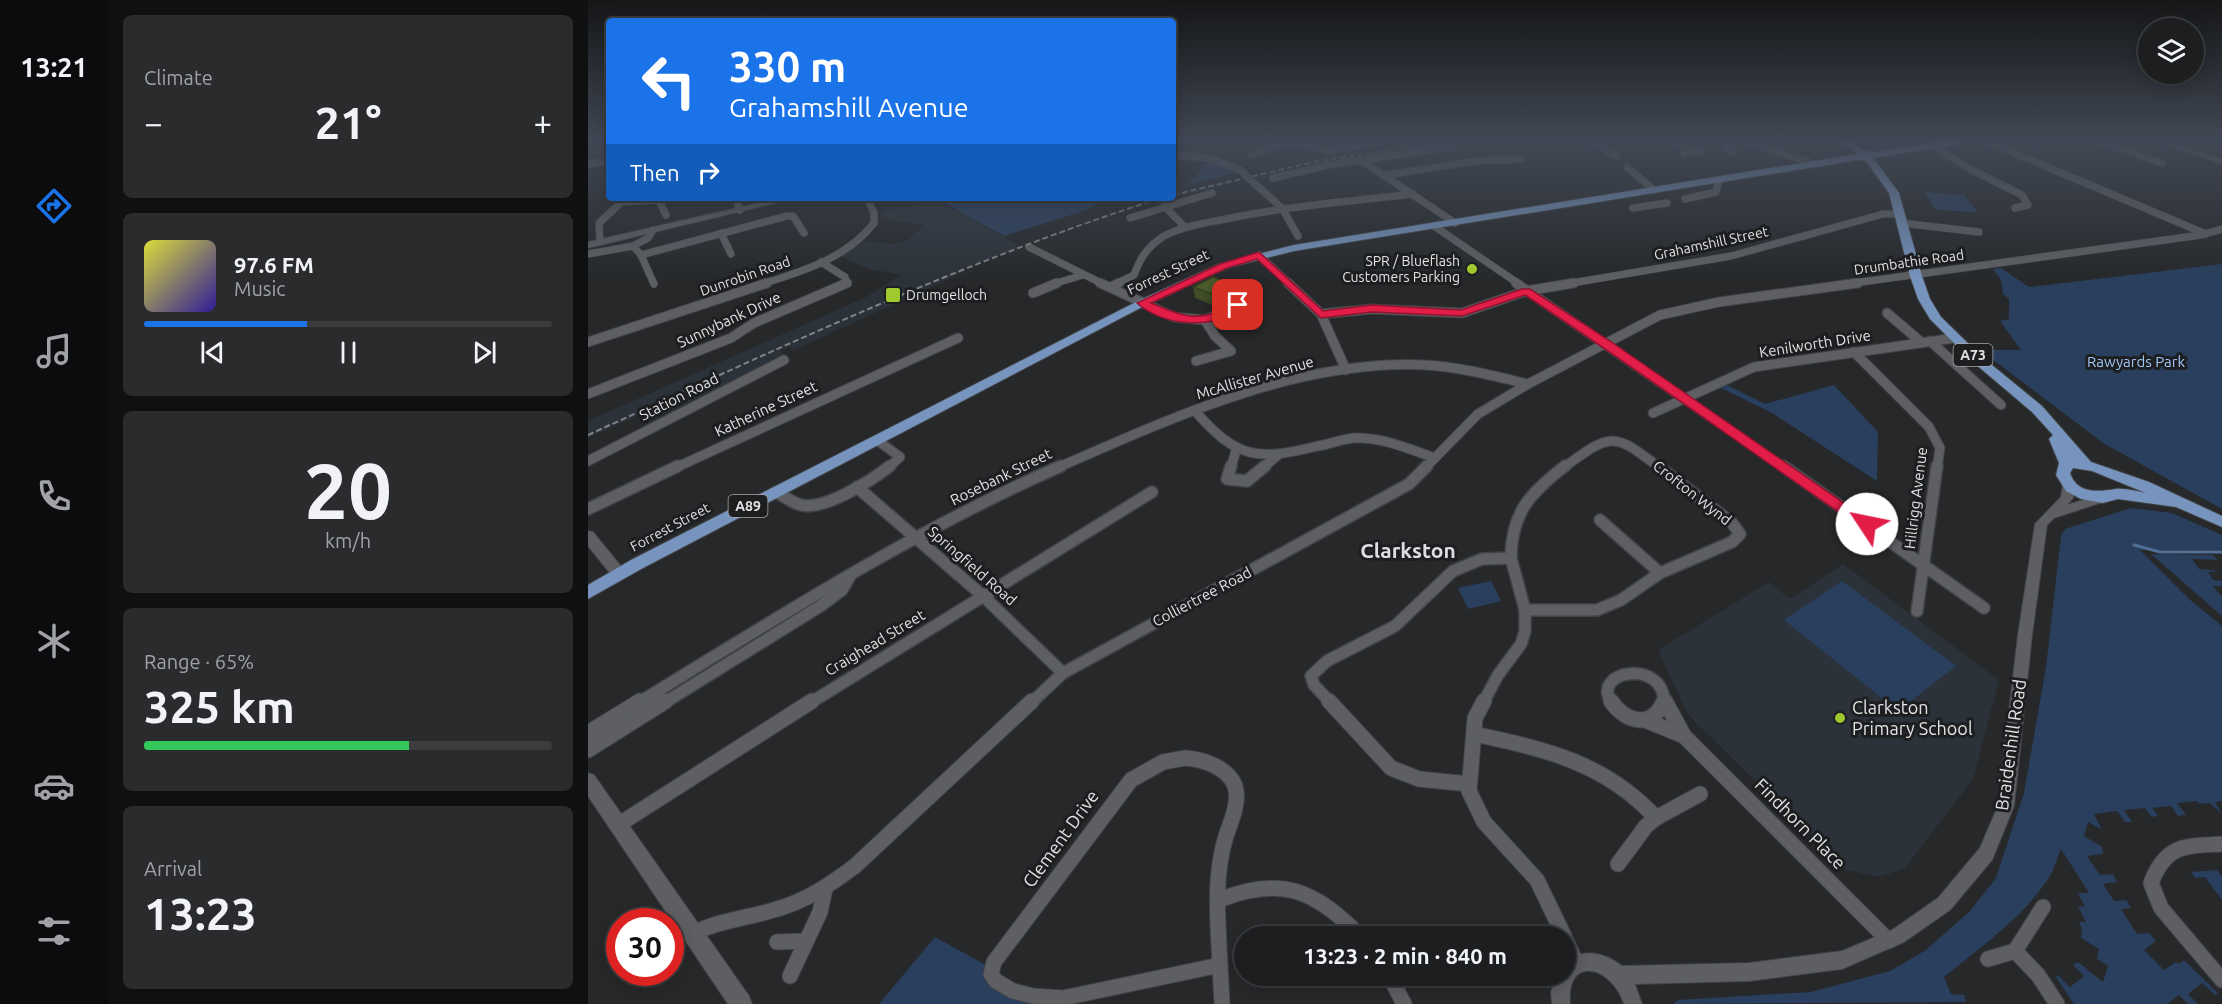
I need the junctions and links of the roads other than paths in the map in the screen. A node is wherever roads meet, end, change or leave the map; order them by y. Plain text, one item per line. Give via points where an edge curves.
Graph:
1 (1259, 188) edge
2 (1404, 188) edge
3 (1651, 188) edge
4 (1667, 188) edge
5 (1717, 188) edge
6 (1892, 188) edge
7 (2008, 188) edge
8 (2097, 188) edge
9 (1654, 190) junction
10 (1212, 193) dead end
11 (1635, 193) junction
12 (1413, 194) junction
13 (1685, 199) dead end
14 (623, 201) edge
15 (660, 201) edge
16 (736, 201) edge
17 (779, 201) edge
18 (868, 201) edge
19 (1667, 203) dead end
20 (1650, 205) junction
21 (1164, 206) junction
22 (1282, 208) junction
23 (1633, 208) dead end
24 (2015, 208) dead end
25 (740, 210) junction
26 (666, 215) dead end
27 (1130, 218) dead end
28 (1900, 218) junction
29 (599, 223) junction
30 (1455, 223) junction
31 (588, 224) edge
32 (1434, 226) junction
33 (1185, 227) junction
34 (653, 230) junction
35 (2222, 230) edge
36 (804, 232) dead end
37 (1979, 232) dead end
38 (721, 233) junction
39 (2206, 234) junction
40 (1298, 236) dead end
41 (600, 242) junction
42 (588, 245) edge
43 (633, 246) junction
44 (1029, 247) dead end
45 (588, 254) edge
46 (731, 254) dead end
47 (641, 255) junction
48 (1259, 255) junction
49 (821, 262) junction
50 (1083, 275) junction
51 (1916, 276) junction
52 (654, 284) dead end
53 (1111, 287) junction
54 (1526, 291) junction
55 (1033, 293) dead end
56 (1142, 303) junction
57 (1238, 305) dead end
58 (1887, 313) dead end
59 (1321, 314) junction
60 (1205, 320) junction
61 (958, 338) dead end
62 (1955, 338) junction
63 (588, 342) edge
64 (1925, 342) junction
65 (1606, 343) junction
66 (1854, 352) junction
67 (784, 360) dead end
68 (1196, 361) dead end
69 (1346, 370) junction
70 (1528, 384) junction
71 (591, 396) edge
72 (1681, 398) junction
73 (2001, 405) dead end
74 (1195, 411) junction
75 (1653, 413) dead end
76 (1170, 420) joint
77 (2049, 420) junction
78 (877, 440) junction
79 (1236, 450) junction
80 (1279, 454) junction
81 (1436, 458) junction
82 (588, 461) edge
83 (2086, 465) junction
84 (2066, 466) junction
85 (2106, 473) junction
86 (2068, 484) junction
87 (857, 487) junction
88 (776, 492) junction
89 (1152, 492) dead end
90 (2111, 495) junction
91 (2176, 502) junction
92 (588, 509) edge
93 (2046, 519) junction
94 (1600, 520) dead end
95 (2222, 522) edge
96 (588, 536) edge
97 (917, 539) junction
98 (1511, 558) junction
99 (1922, 562) junction
100 (852, 573) junction
101 (1660, 573) junction
102 (619, 574) junction
103 (588, 586) edge
104 (588, 593) edge
105 (983, 596) junction
106 (1984, 608) dead end
107 (1525, 610) junction
108 (1917, 610) dead end
109 (1063, 673) junction
110 (1665, 701) junction
111 (1645, 720) junction
112 (588, 733) edge
113 (1474, 734) junction
114 (1684, 736) junction
115 (588, 750) edge
116 (588, 781) edge
117 (1469, 784) junction
118 (1700, 794) dead end
119 (1656, 818) junction
120 (618, 825) junction
121 (2222, 844) edge
122 (1618, 864) dead end
123 (825, 889) junction
124 (1218, 900) junction
125 (2043, 907) dead end
126 (1350, 926) edge
127 (1559, 926) edge
128 (692, 934) junction
129 (806, 941) junction
130 (1888, 941) junction
131 (777, 942) dead end
132 (2015, 951) junction
133 (1988, 959) dead end
134 (1221, 966) junction
135 (1576, 969) edge
136 (1620, 975) junction
137 (790, 976) dead end
138 (2222, 980) edge
139 (1395, 986) edge
140 (1563, 986) edge
141 (1062, 1001) edge
142 (741, 1004) edge
143 (1222, 1004) edge
144 (1404, 1004) edge
145 (1561, 1004) edge
146 (1633, 1004) edge
147 (2057, 1004) edge

1 - 22 street, bridge
2 - 12 street
3 - 9 street
4 - 9 main road, Forrest Street / A89
5 - 13 street via 1716,192
6 - 28 main road, A73
7 - 24 street via 2022,195 2028,205
8 - 39 street
9 - 11 main road, Forrest Street / A89
10 - 21 street
11 - 20 street
11 - 30 main road, Forrest Street / A89
12 - 22 street
12 - 30 street
14 - 29 street
15 - 26 street
16 - 25 street
17 - 25 main road
18 - 49 street, Dunrobin Road via 875,218 870,229
19 - 20 street
20 - 23 street
21 - 27 street
21 - 33 street
22 - 33 street
22 - 40 street
25 - 34 main road
28 - 37 street, Grahamshill Street
28 - 51 main road, A73
28 - 54 street, Grahamshill Street via 1883,214 1731,256
29 - 31 street
29 - 41 street
30 - 32 main road, Forrest Street / A89
32 - 48 main road, Forrest Street / A89
32 - 54 street
33 - 53 street via 1149,248 1141,256 1134,275
34 - 41 main road
34 - 43 street via 648,238
35 - 39 street, Drumbathie Road
36 - 38 street via 793,216 787,216
38 - 46 street
38 - 47 street
39 - 51 street, Drumbathie Road
41 - 42 main road
43 - 45 street
43 - 47 street
44 - 50 street
47 - 52 street
48 - 56 main road, Forrest Street / A89 via 1223,266
48 - 59 street
49 - 63 street, Dunrobin Road
49 - 71 street, Sunnybank Drive via 845,277 848,284
50 - 53 street
50 - 55 street
51 - 62 main road, A73 via 1928,306
51 - 65 street, Drumbathie Road via 1719,302 1660,315
53 - 56 street
54 - 59 street, Grahamshill Street via 1462,313 1372,309
54 - 65 street
56 - 60 street via 1174,317
56 - 78 main road, Forrest Street / A89
57 - 60 street
58 - 64 street
59 - 69 street
60 - 68 street via 1231,351
61 - 92 street, Katherine Street
62 - 64 street, Kenilworth Drive
62 - 77 main road, A73
64 - 66 street, Kenilworth Drive
64 - 73 street
65 - 70 street, Colliertree Road
65 - 72 street
66 - 72 street, Kenilworth Drive via 1754,367
66 - 99 street, Hillrigg Avenue via 1929,428 1940,448
67 - 82 street, Station Road
69 - 70 street, McAllister Avenue via 1408,364 1442,366
69 - 74 street, McAllister Avenue via 1292,380
70 - 81 street, Colliertree Road via 1478,414
72 - 75 street, Kenilworth Drive
72 - 99 street
74 - 76 street, McAllister Avenue
74 - 79 street via 1215,436
76 - 97 street, Rosebank Street via 980,504
77 - 83 main road, A73
77 - 84 main road, A73
78 - 87 street via 900,457
78 - 88 main road, Forrest Street / A89
79 - 80 street
79 - 80 street via 1227,479 1246,481
80 - 81 street via 1354,438 1385,440
81 - 109 street, Colliertree Road via 1409,484
83 - 84 main road, A73
83 - 85 main road, A73
84 - 86 main road, A73 via 2062,472
85 - 90 main road via 2117,483
85 - 91 main road, A73
86 - 90 main road, A73 via 2089,495
86 - 93 street, Braidenhill Road via 2067,498
87 - 88 street via 802,506
87 - 97 street, Springfield Road
88 - 102 main road, Forrest Street / A89
89 - 105 street, Craighead Street
90 - 91 main road, A73
90 - 93 street
91 - 95 main road, A73
93 - 130 street, Braidenhill Road via 2041,524 2025,635 2006,806 1986,854 1944,904
94 - 101 street
96 - 102 main road
97 - 100 street, Rosebank Street
97 - 105 street, Springfield Road
98 - 101 street, Crofton Wynd via 1515,523 1523,508 1570,463 1601,444 1621,440 1731,523 1740,534 1732,542
98 - 107 street
98 - 117 street via 1482,559 1453,571 1395,626 1327,661 1311,676 1314,685 1391,768 1427,782
99 - 106 street
99 - 108 street, Hillrigg Avenue
100 - 112 street, Rosebank Street
100 - 115 street, Rosebank Street via 842,590 822,606
101 - 107 street, Crofton Wynd via 1621,600 1597,610
102 - 103 main road, Forrest Street / A89
102 - 104 main road, Forrest Street / A89
105 - 109 street, Springfield Road
105 - 120 street, Craighead Street
107 - 113 street via 1521,644 1493,682 1475,718
109 - 123 street, Colliertree Road via 855,866
110 - 111 street via 1662,710
110 - 111 street via 1662,690 1646,676 1624,673 1614,677 1607,695 1612,705 1621,714
110 - 114 street, Findhorn Place
111 - 114 street, Findhorn Place
113 - 117 street
113 - 119 street via 1514,742 1587,766 1628,789
114 - 130 street, Findhorn Place
116 - 120 main road
117 - 127 street via 1476,810 1537,880
118 - 119 street
119 - 122 street
120 - 128 main road
121 - 138 street via 2175,848 2158,862 2151,883 2162,908
123 - 128 street, Colliertree Road via 781,909 709,924
123 - 129 street via 820,912
124 - 126 street via 1262,884 1289,886 1338,913
124 - 134 street, Clement Drive
124 - 141 street, Clement Drive via 1223,841 1236,792 1230,776 1205,759 1181,757 1155,764 1118,793 994,962 991,974 995,982
125 - 132 street
128 - 142 main road
129 - 131 street
129 - 137 street
130 - 136 street, Braidenhill Road via 1842,960 1749,972
132 - 133 street
132 - 147 street via 2038,975
134 - 141 street, Clement Drive
134 - 143 street, Clement Drive
135 - 136 street, Braidenhill Road via 1595,961
136 - 146 street
139 - 144 street
140 - 145 street

